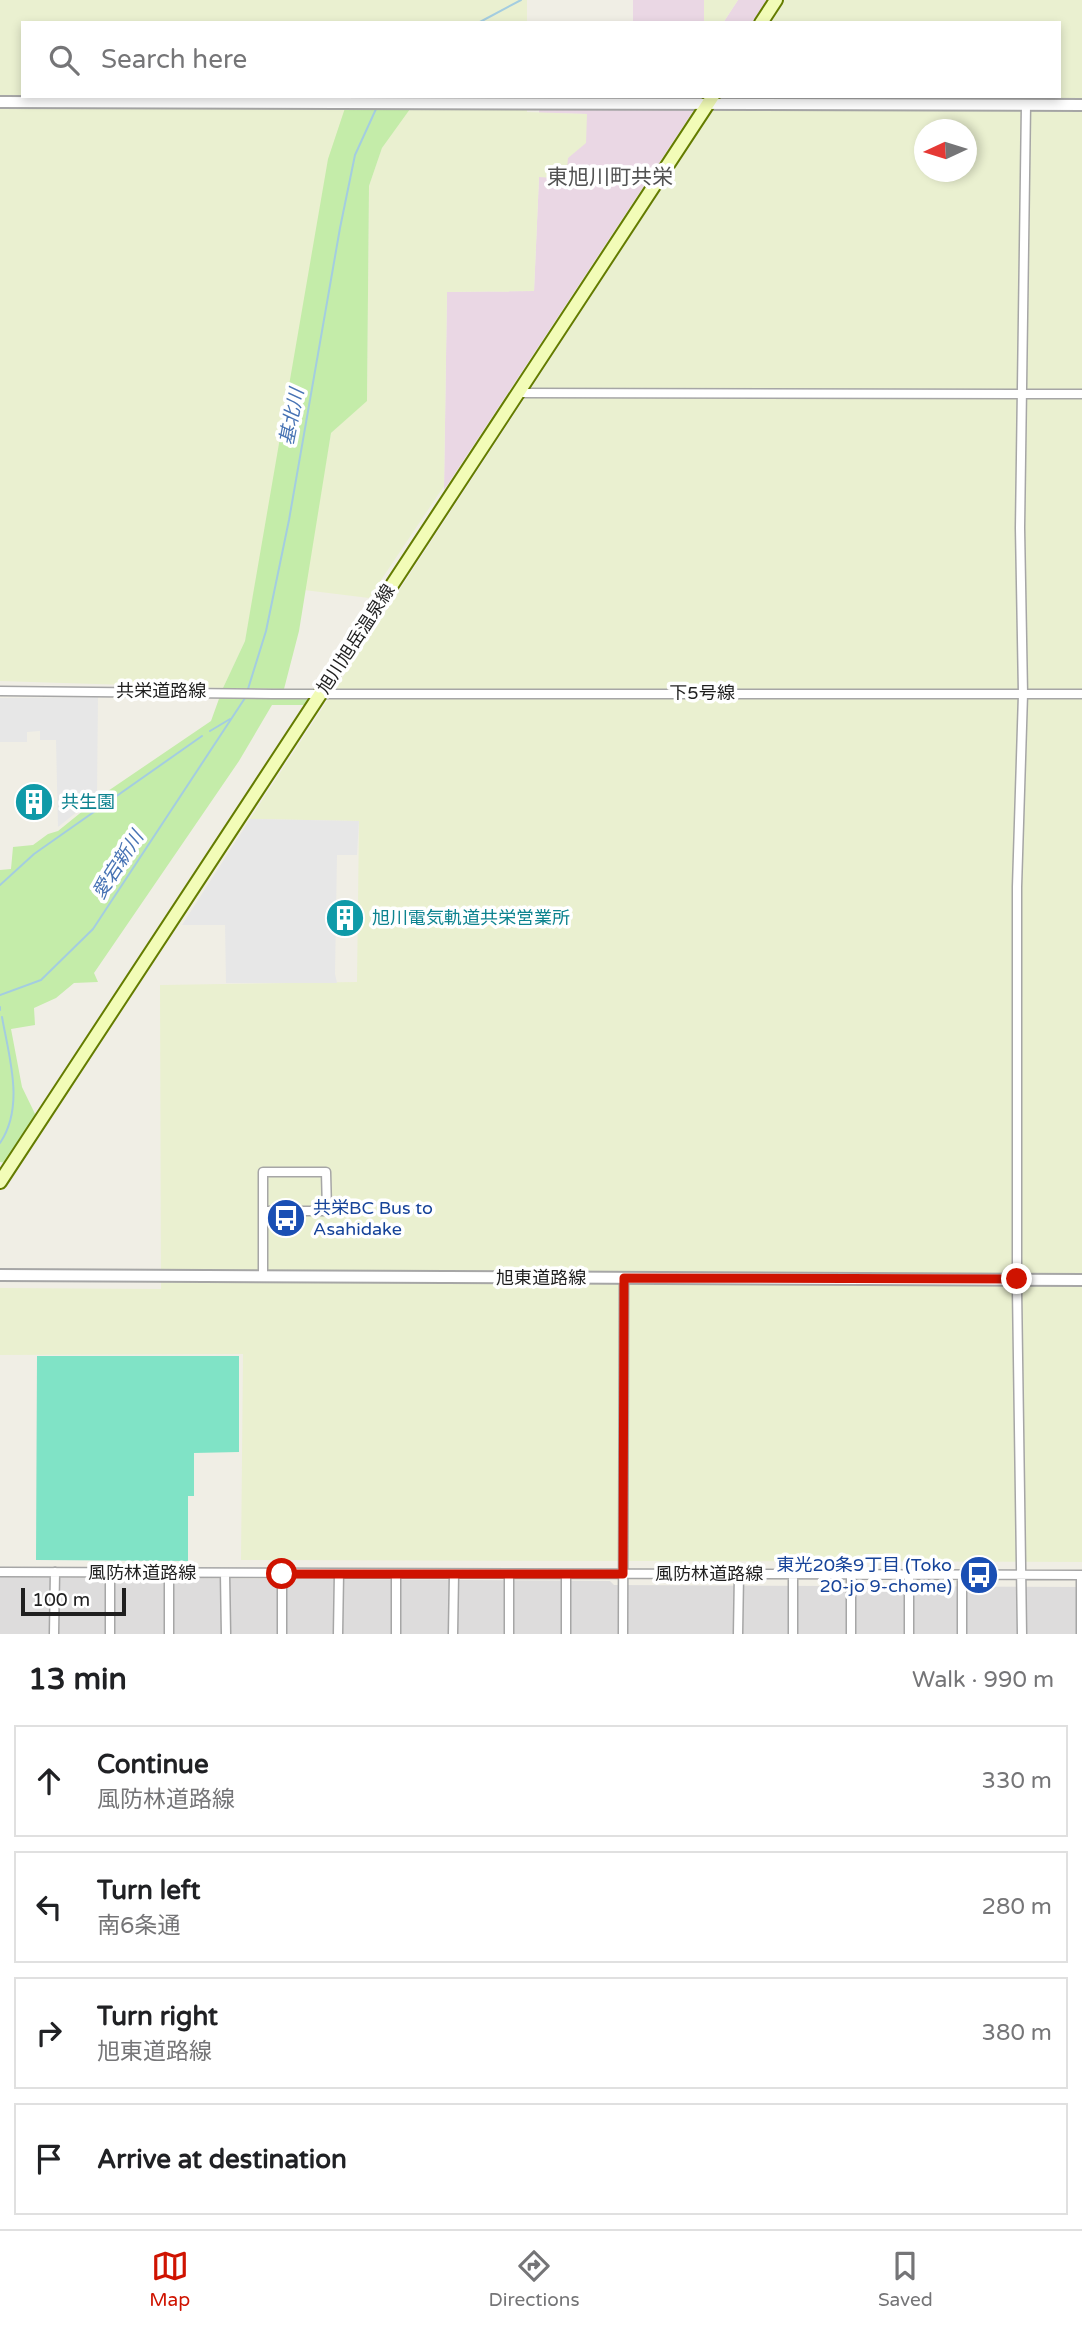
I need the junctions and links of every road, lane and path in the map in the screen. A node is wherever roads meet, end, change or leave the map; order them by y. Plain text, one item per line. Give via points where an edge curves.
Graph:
1 (776, 0) edge
2 (762, 21) edge
3 (710, 100) edge
4 (0, 102) edge
5 (1026, 105) junction
6 (1082, 105) edge
7 (517, 393) junction
8 (1022, 394) junction
9 (1082, 394) edge
10 (0, 691) edge
11 (321, 693) junction
12 (1023, 694) junction
13 (1082, 694) edge
14 (0, 1182) edge
15 (263, 1211) junction
16 (0, 1275) edge
17 (263, 1277) junction
18 (624, 1278) junction
19 (1017, 1279) junction
20 (1082, 1280) edge
21 (0, 1572) edge
22 (55, 1572) junction
23 (110, 1573) junction
24 (169, 1573) junction
25 (339, 1573) junction
26 (225, 1574) junction
27 (282, 1574) junction
28 (396, 1574) junction
29 (453, 1574) junction
30 (509, 1574) junction
31 (623, 1574) junction
32 (739, 1574) junction
33 (793, 1574) junction
34 (851, 1574) junction
35 (566, 1575) junction
36 (909, 1575) junction
37 (962, 1575) junction
38 (1021, 1575) junction
39 (1082, 1575) edge
40 (54, 1634) edge
41 (110, 1634) edge
42 (169, 1634) edge
43 (226, 1634) edge
44 (282, 1634) edge
45 (338, 1634) edge
46 (396, 1634) edge
47 (453, 1634) edge
48 (509, 1634) edge
49 (566, 1634) edge
50 (623, 1634) edge
51 (738, 1634) edge
52 (793, 1634) edge
53 (851, 1634) edge
54 (909, 1634) edge
55 (962, 1634) edge
56 (1021, 1634) edge
57 (1081, 1634) edge

1 - 2 main road
3 - 4 street
3 - 5 street
3 - 7 main road, 旭川旭岳温泉線
5 - 6 street
5 - 8 street
7 - 8 street
7 - 11 main road, 旭川旭岳温泉線
8 - 9 street
8 - 12 street
10 - 11 street, 共栄道路線
11 - 12 street, 下5号線
11 - 14 main road, 旭川旭岳温泉線
12 - 13 street, 下5号線
12 - 19 street via 1017,887
15 - 15 street via 263,1172 326,1172 327,1211
15 - 17 street
16 - 17 street, 旭東道路線
17 - 18 street, 旭東道路線
18 - 19 street, 旭東道路線
18 - 31 street
19 - 20 street, 旭東道路線
19 - 38 street
21 - 22 street, 風防林道路線
22 - 23 street, 風防林道路線
22 - 40 street
23 - 24 street, 風防林道路線
23 - 41 street
24 - 26 street, 風防林道路線
24 - 42 street
25 - 27 street, 風防林道路線
25 - 28 street, 風防林道路線
25 - 45 street
26 - 27 street, 風防林道路線
26 - 43 street
27 - 44 street
28 - 29 street, 風防林道路線
28 - 46 street
29 - 30 street, 風防林道路線
29 - 47 street
30 - 35 street, 風防林道路線
30 - 48 street
31 - 32 street, 風防林道路線
31 - 35 street, 風防林道路線
31 - 50 street
32 - 33 street, 風防林道路線
32 - 51 street
33 - 34 street, 風防林道路線
33 - 52 street
34 - 36 street, 風防林道路線
34 - 53 street
35 - 49 street
36 - 37 street, 風防林道路線
36 - 54 street
37 - 38 street, 風防林道路線
37 - 55 street
38 - 39 street, 風防林道路線
38 - 56 street
39 - 57 street

